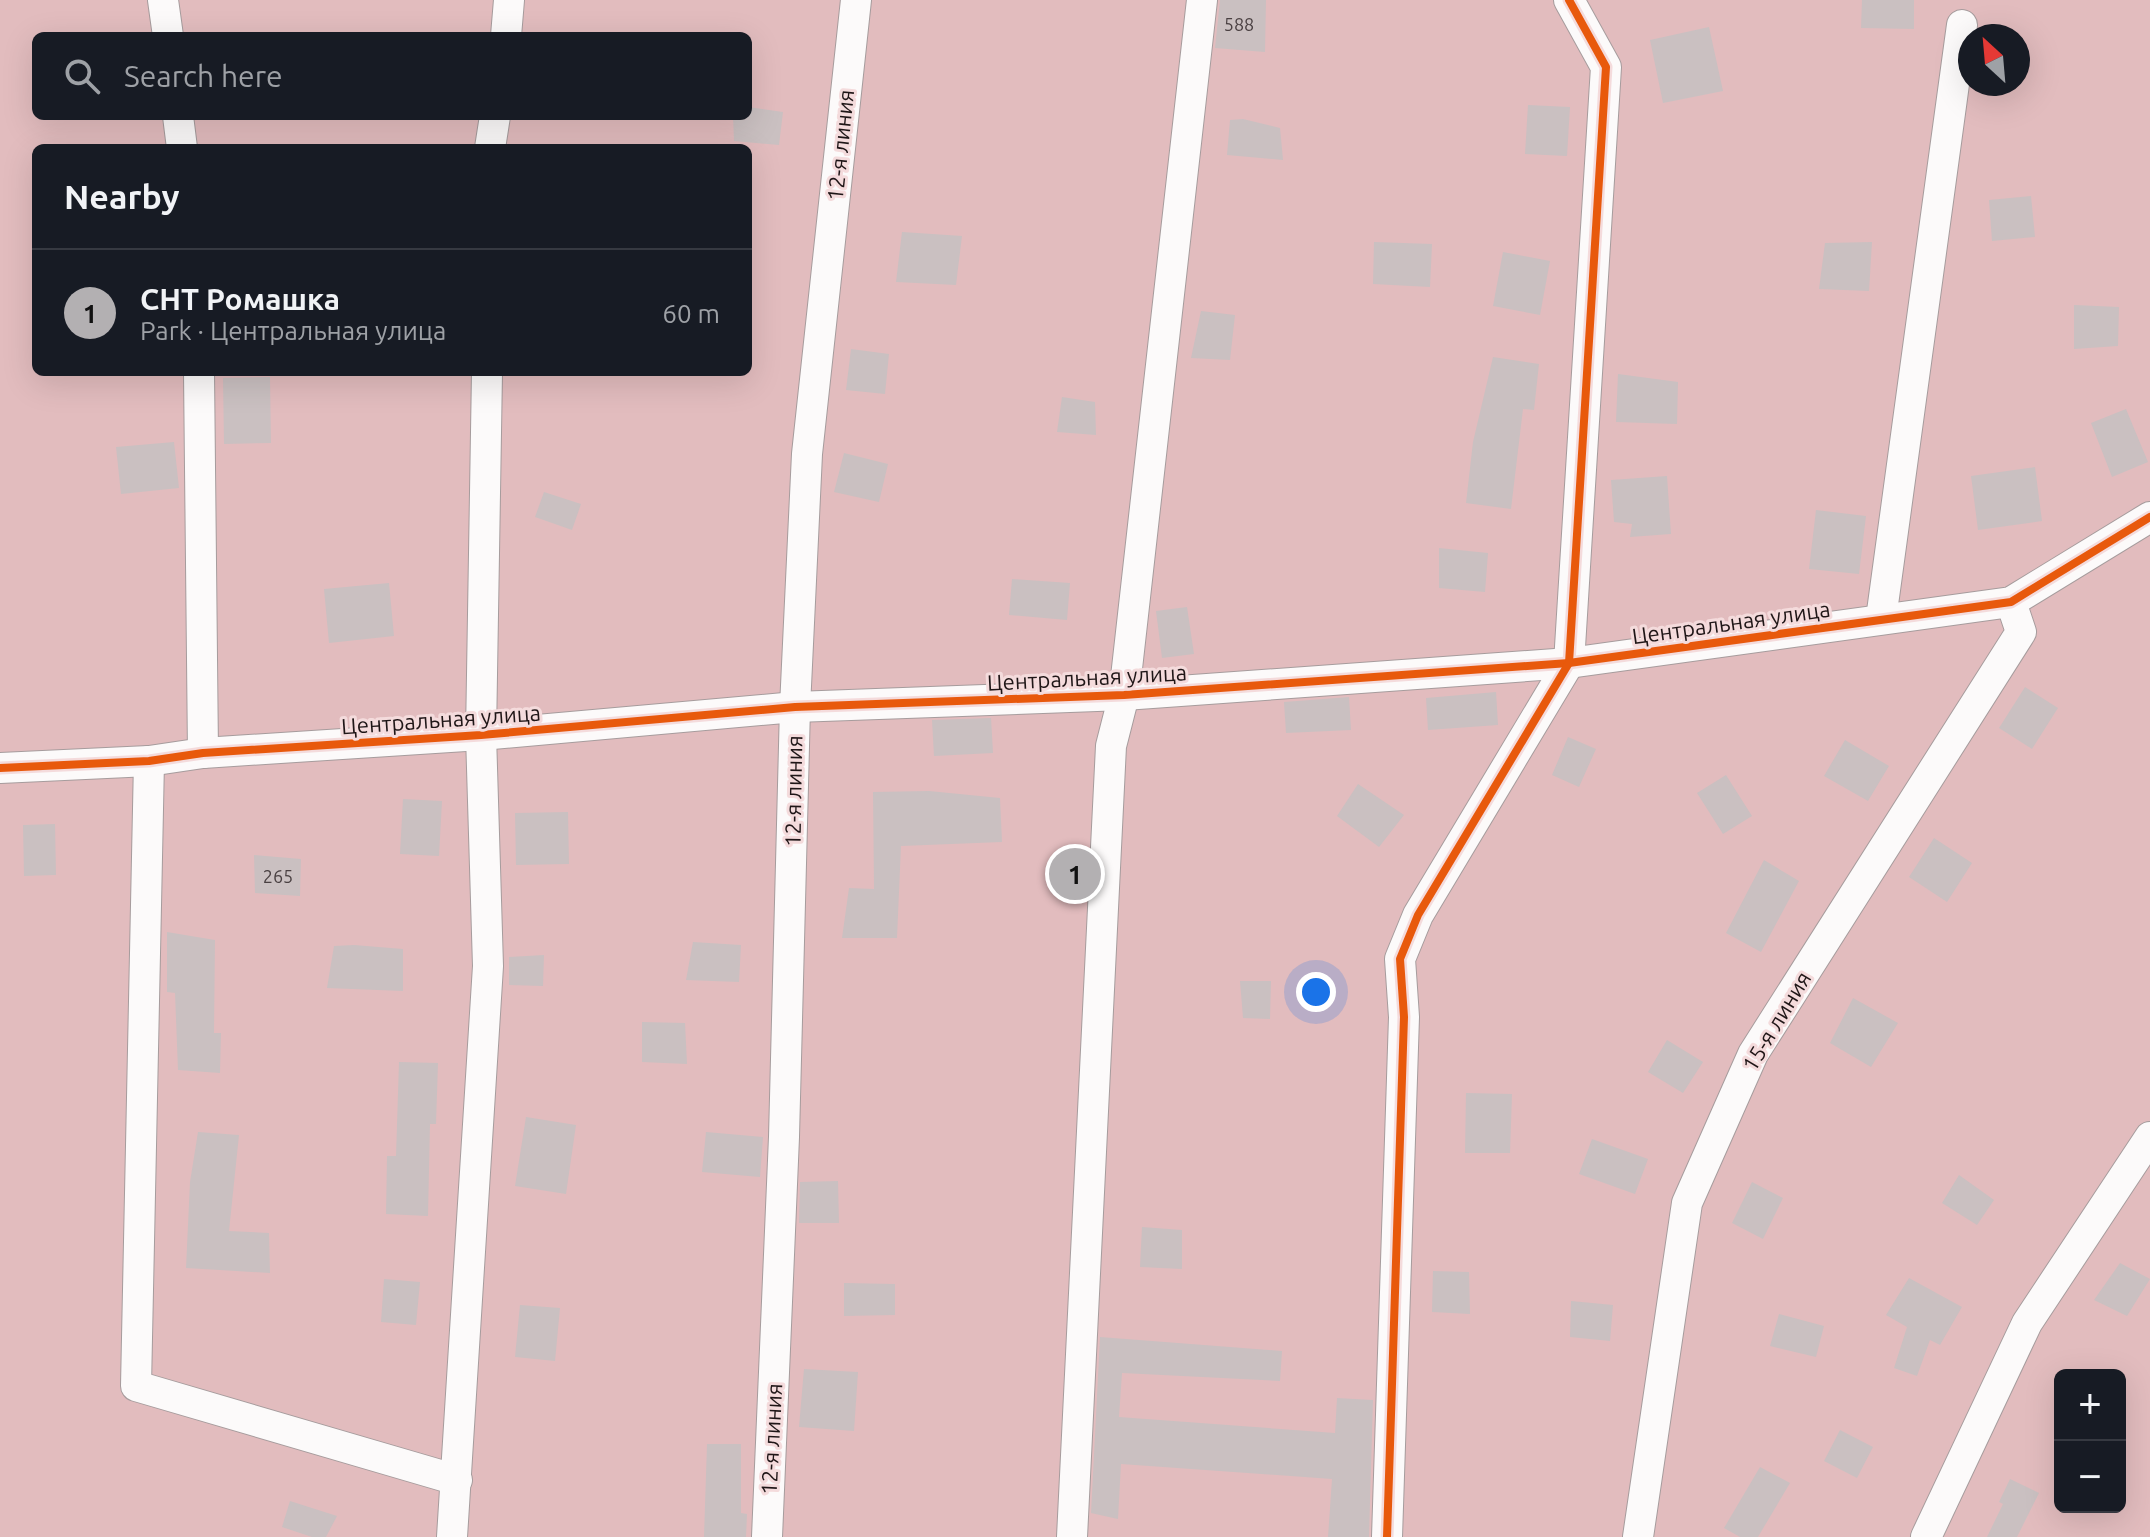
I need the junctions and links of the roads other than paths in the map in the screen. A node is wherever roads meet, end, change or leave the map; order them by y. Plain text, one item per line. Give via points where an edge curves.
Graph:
1 (163, 0) edge
2 (509, 0) edge
3 (856, 0) edge
4 (1202, 0) edge
5 (1569, 0) edge
6 (167, 32) edge
7 (506, 32) edge
8 (1958, 54) edge
9 (178, 120) edge
10 (494, 120) edge
11 (182, 144) edge
12 (491, 144) edge
13 (199, 376) edge
14 (487, 376) edge
15 (2150, 517) edge
16 (2011, 602) junction
17 (1881, 619) junction
18 (1569, 663) junction
19 (1124, 695) junction
20 (795, 707) junction
21 (481, 735) junction
22 (203, 753) junction
23 (149, 761) junction
24 (0, 768) edge
25 (2150, 1137) edge
26 (457, 1480) junction
27 (452, 1537) edge
28 (767, 1537) edge
29 (1072, 1537) edge
30 (1387, 1537) edge
31 (1638, 1537) edge
32 (1926, 1537) edge

1 - 6 street
2 - 7 street
3 - 20 street, 12-я линия via 807,454
4 - 19 street
5 - 18 street via 1606,67
8 - 17 street
9 - 11 street
10 - 12 street
13 - 22 street
14 - 21 street
15 - 16 street, Центральная улица
16 - 17 street, Центральная улица
16 - 31 street, 15-я линия via 2021,632 1753,1054 1687,1203
17 - 18 street, Центральная улица
18 - 19 street, Центральная улица
18 - 30 street via 1418,915 1400,959 1404,1017
19 - 20 street, Центральная улица
19 - 29 street via 1111,746
20 - 21 street, Центральная улица
20 - 28 street, 12-я линия
21 - 22 street, Центральная улица
21 - 26 street via 488,966
22 - 23 street, Центральная улица
23 - 24 street, Центральная улица
23 - 26 street via 136,1386
25 - 32 street via 2027,1323
26 - 27 street

